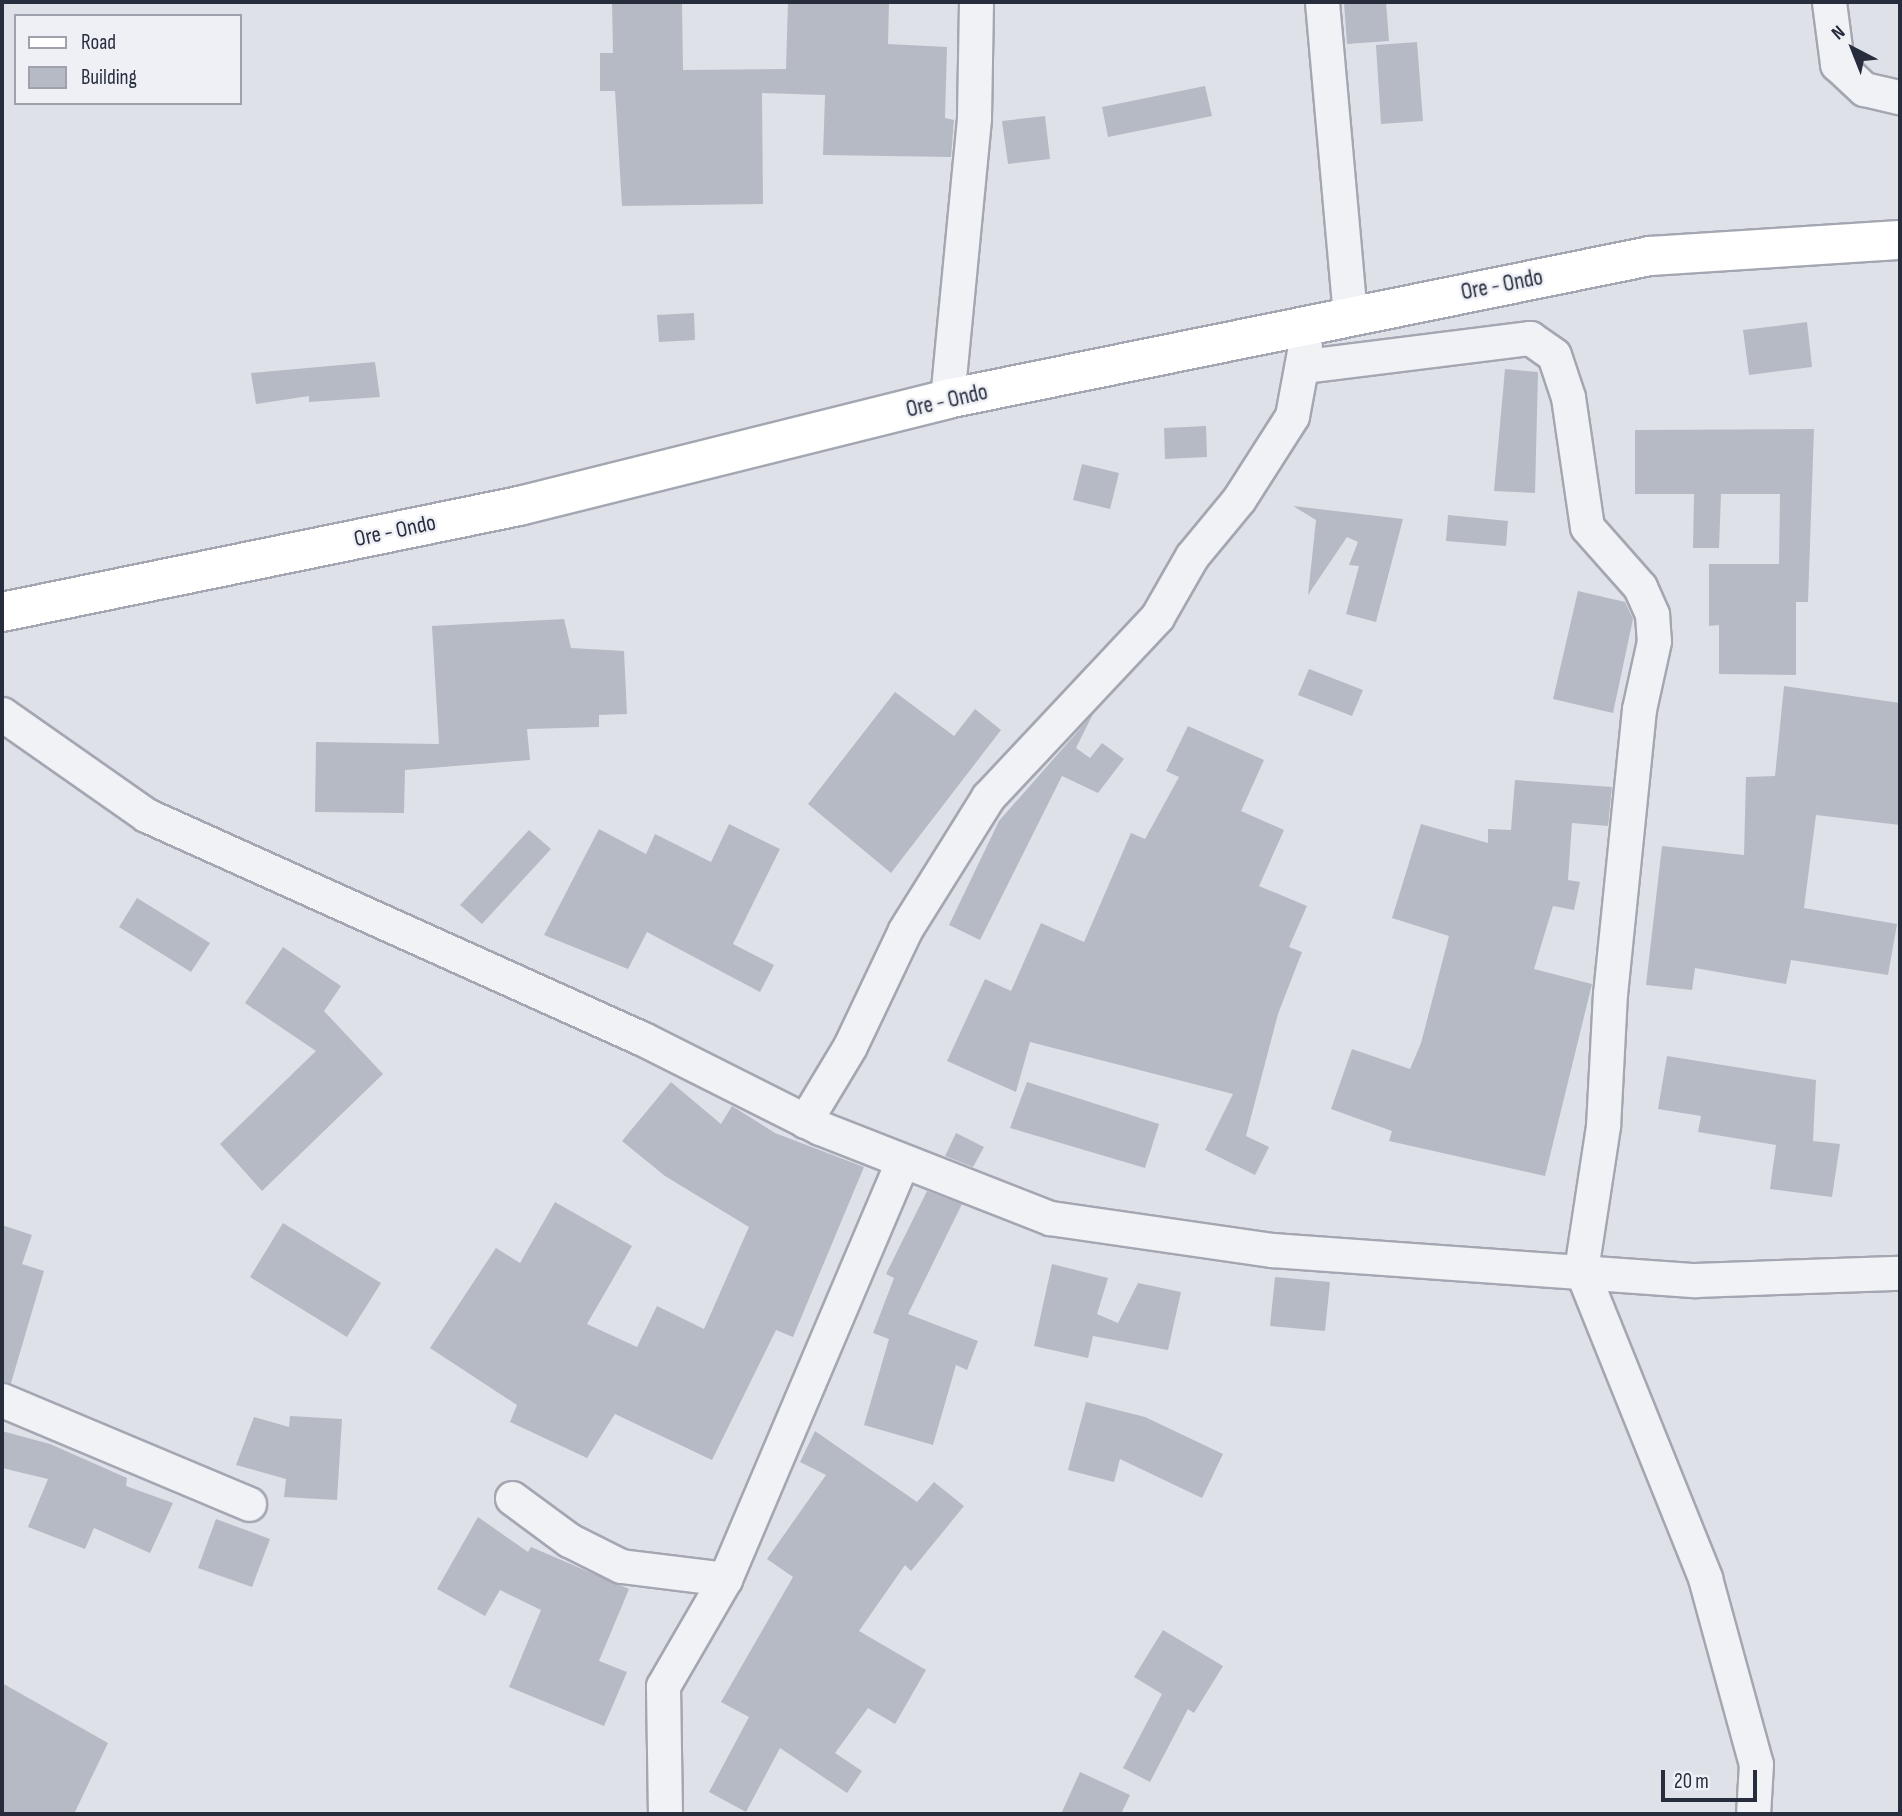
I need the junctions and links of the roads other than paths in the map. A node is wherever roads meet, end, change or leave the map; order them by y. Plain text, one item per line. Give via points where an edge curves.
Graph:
1 (976, 2) edge
2 (1322, 2) edge
3 (1829, 2) edge
4 (1900, 97) edge
5 (1900, 240) edge
6 (1350, 315) junction
7 (1306, 326) junction
8 (1305, 366) junction
9 (947, 399) junction
10 (2, 612) edge
11 (2, 714) edge
12 (805, 1121) junction
13 (902, 1162) junction
14 (1581, 1269) junction
15 (1900, 1273) edge
16 (2, 1400) edge
17 (512, 1498) dead end
18 (249, 1504) dead end
19 (725, 1579) junction
20 (665, 1814) edge
21 (1754, 1814) edge

1 - 9 street via 974,117
2 - 6 street
3 - 4 street via 1837,64 1864,89
5 - 6 main road, Ore - Ondo via 1650,256
6 - 7 main road, Ore - Ondo
7 - 8 street
7 - 9 main road, Ore - Ondo
8 - 12 street via 1292,416 1157,617 988,797 905,930 850,1046
8 - 14 street via 1530,338 1553,355 1568,397 1587,527 1640,587 1652,614 1654,641 1639,709 1610,993 1603,1126
9 - 10 main road, Ore - Ondo via 519,506
11 - 12 street via 146,815 643,1039
12 - 13 street
13 - 14 street via 1050,1217 1272,1250
13 - 19 street
14 - 15 street via 1695,1280
14 - 21 street via 1705,1578 1756,1764
16 - 18 street
17 - 19 street via 569,1540 621,1566
19 - 20 street via 663,1686

